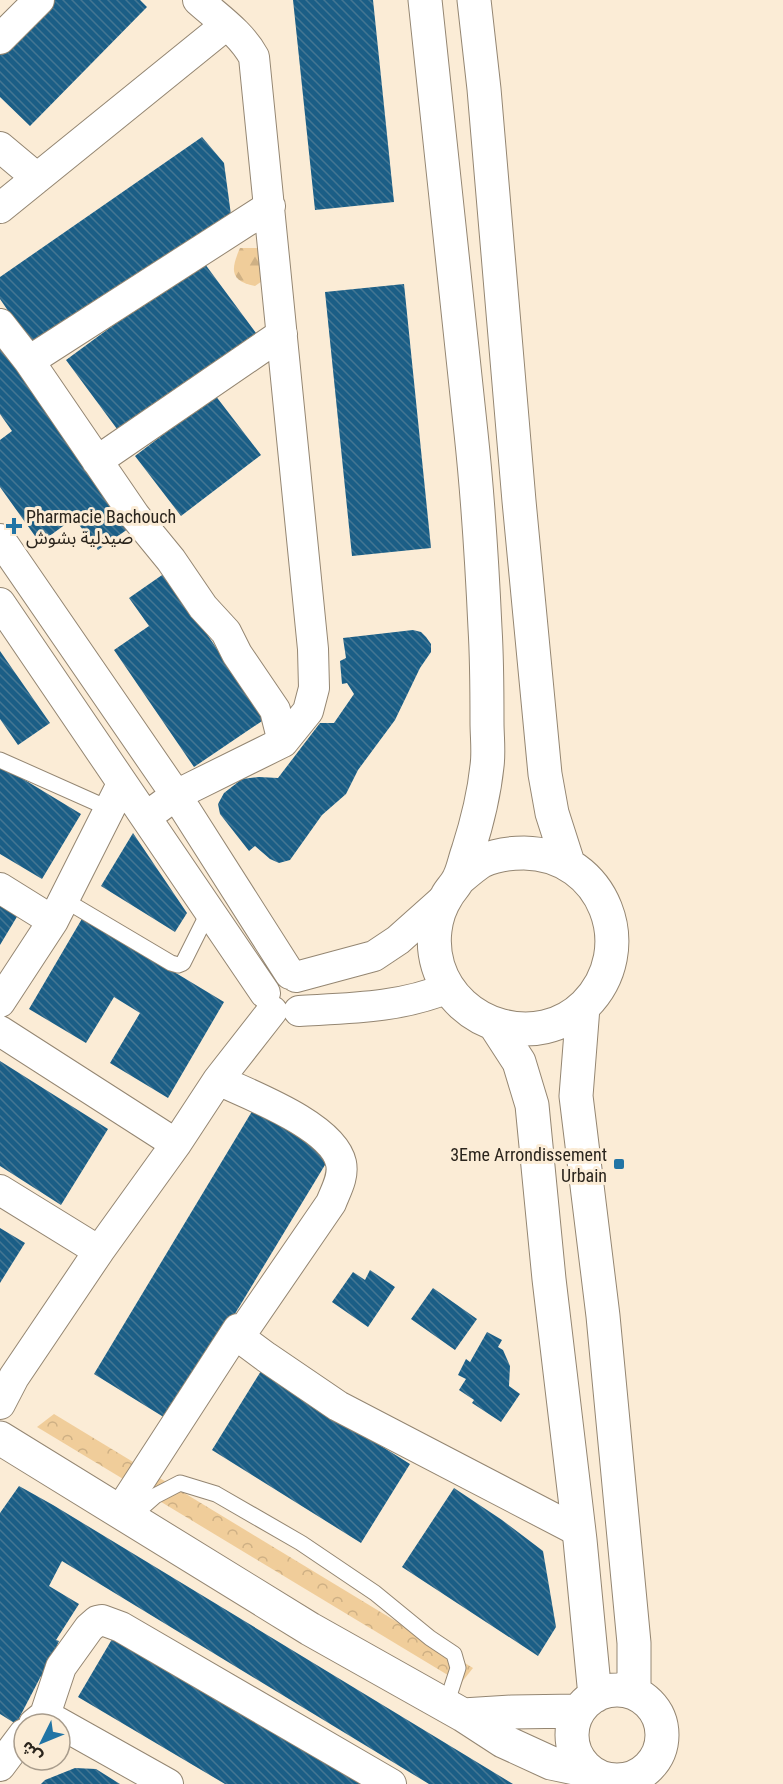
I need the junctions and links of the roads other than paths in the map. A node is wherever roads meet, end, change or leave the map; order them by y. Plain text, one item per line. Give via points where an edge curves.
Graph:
1 (39, 0) edge
2 (198, 0) edge
3 (425, 0) edge
4 (474, 0) edge
5 (225, 24) junction
6 (0, 39) edge
7 (0, 147) edge
8 (37, 178) junction
9 (270, 206) junction
10 (0, 208) edge
11 (0, 324) edge
12 (282, 334) junction
13 (29, 361) junction
14 (97, 461) junction
15 (0, 540) edge
16 (0, 603) edge
17 (283, 742) junction
18 (0, 760) edge
19 (176, 795) junction
20 (116, 796) junction
21 (146, 817) junction
22 (568, 863) junction
23 (0, 888) edge
24 (452, 889) junction
25 (58, 910) junction
26 (209, 911) junction
27 (293, 976) junction
28 (448, 988) junction
29 (0, 1002) edge
30 (279, 1005) junction
31 (583, 1007) junction
32 (495, 1025) junction
33 (0, 1031) edge
34 (218, 1080) junction
35 (176, 1144) junction
36 (0, 1190) edge
37 (99, 1251) junction
38 (239, 1337) junction
39 (7, 1372) edge
40 (0, 1404) edge
41 (0, 1438) edge
42 (125, 1514) junction
43 (578, 1531) junction
44 (634, 1692) junction
45 (586, 1703) junction
46 (455, 1710) junction
47 (40, 1712) edge
48 (72, 1741) edge
49 (12, 1751) edge
50 (0, 1766) edge
51 (651, 1775) edge
52 (598, 1777) edge
53 (168, 1784) edge
54 (391, 1784) edge

1 - 6 street
2 - 5 street
3 - 24 street via 479,512 487,666 487,765 477,822
4 - 22 street via 545,774
5 - 8 street
5 - 9 street via 243,39 254,57
7 - 8 street
8 - 10 street
9 - 12 street
9 - 13 street
11 - 13 street
12 - 14 street
12 - 17 street via 314,688 308,711
13 - 14 street
14 - 17 street via 203,607 226,632 275,710
15 - 19 street
16 - 20 street
17 - 19 street
18 - 20 lane
19 - 21 street
19 - 27 street
20 - 21 street
20 - 25 street
21 - 26 street
22 - 24 street via 540,853 511,853 483,861
22 - 31 street via 587,878 610,920 612,944 608,967 598,989
23 - 25 street
24 - 27 street via 398,940 374,956
24 - 28 street via 436,921 434,944 438,967
25 - 26 lane via 178,965 183,963
25 - 29 street
26 - 30 street
27 - 30 street via 305,987 306,1000
28 - 30 street via 387,1005
28 - 32 street via 463,1006
30 - 34 street
31 - 32 street via 541,1028 518,1030
31 - 44 street via 576,1096 603,1316 634,1643
32 - 43 street via 519,1062 532,1105
33 - 35 street
34 - 35 street
34 - 38 street via 293,1116 315,1131 341,1162 341,1178 331,1203
35 - 37 street
36 - 37 street
37 - 39 street
38 - 42 street via 238,1329
38 - 43 street via 338,1406
39 - 40 street
41 - 42 street
42 - 46 street via 310,1629
42 - 46 lane via 180,1482 216,1494 301,1543 454,1654 458,1668
43 - 45 street
44 - 45 street via 609,1689
44 - 51 street via 651,1706 661,1725 662,1740
45 - 46 street via 512,1712
45 - 52 street via 573,1722 573,1748
46 - 52 street via 502,1741 551,1763
47 - 54 street via 61,1667 89,1628 102,1620 121,1627
48 - 53 street
49 - 50 street
51 - 52 street via 615,1780

